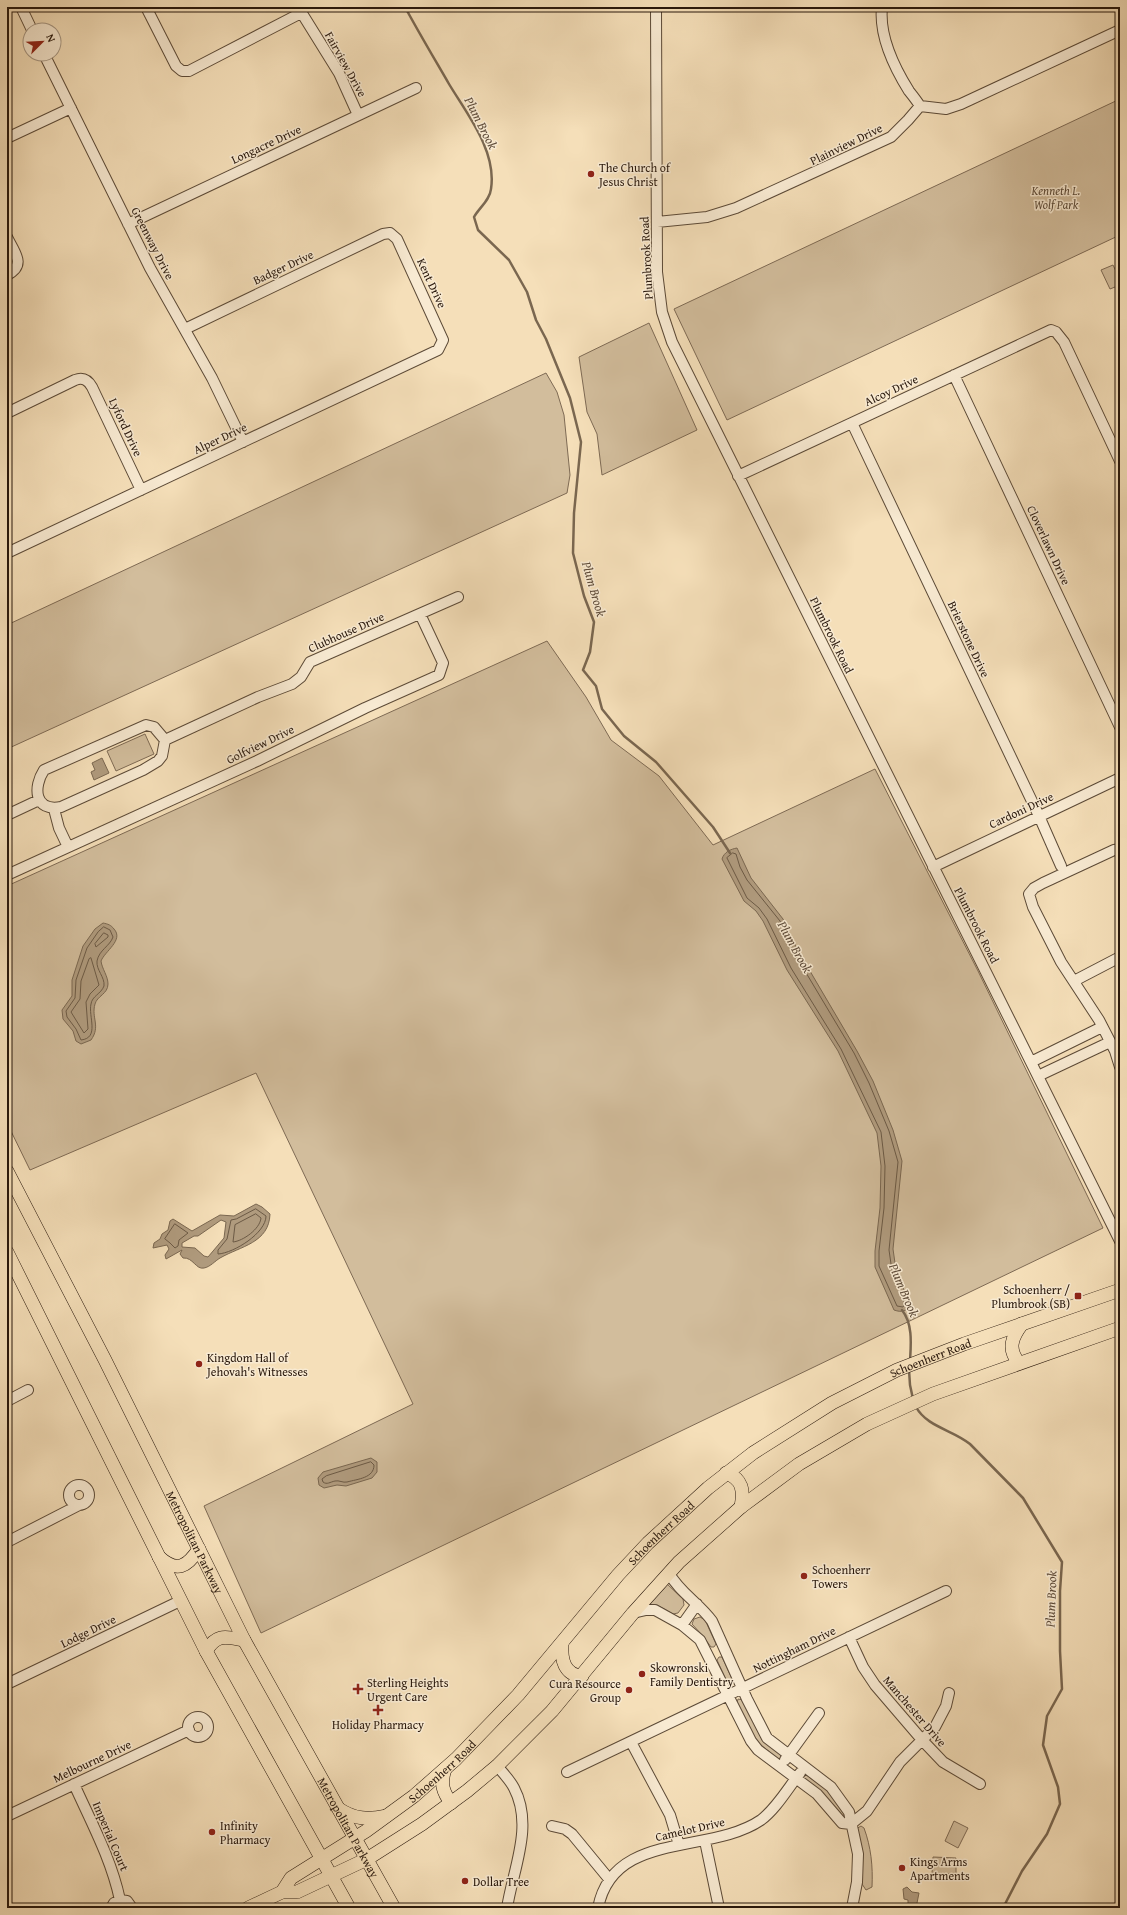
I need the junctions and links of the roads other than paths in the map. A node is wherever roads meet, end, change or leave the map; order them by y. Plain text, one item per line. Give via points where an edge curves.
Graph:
1 (21, 7) edge
2 (146, 7) edge
3 (656, 7) edge
4 (882, 7) edge
5 (299, 10) edge
6 (28, 22) edge
7 (1120, 30) edge
8 (48, 62) edge
9 (416, 88) dead end
10 (920, 106) junction
11 (71, 108) junction
12 (358, 115) junction
13 (7, 138) edge
14 (657, 222) junction
15 (128, 224) junction
16 (393, 234) joint
17 (7, 237) edge
18 (7, 275) edge
19 (185, 328) junction
20 (442, 344) joint
21 (954, 375) junction
22 (7, 413) edge
23 (852, 423) junction
24 (243, 442) junction
25 (1120, 462) edge
26 (738, 476) junction
27 (141, 490) junction
28 (7, 553) edge
29 (458, 597) dead end
30 (420, 614) junction
31 (1120, 727) edge
32 (165, 740) junction
33 (1120, 778) edge
34 (39, 800) junction
35 (54, 809) junction
36 (7, 815) edge
37 (1039, 816) junction
38 (68, 847) junction
39 (1119, 849) edge
40 (1061, 866) dead end
41 (933, 867) junction
42 (7, 875) edge
43 (1120, 957) edge
44 (1074, 981) junction
45 (1102, 1027) junction
46 (1110, 1042) junction
47 (1031, 1062) junction
48 (1120, 1067) edge
49 (1038, 1076) junction
50 (7, 1171) edge
51 (1120, 1240) edge
52 (7, 1252) edge
53 (1120, 1290) edge
54 (1022, 1324) junction
55 (1120, 1328) edge
56 (1019, 1363) junction
57 (28, 1390) dead end
58 (7, 1401) edge
59 (726, 1473) junction
60 (70, 1498) junction
61 (80, 1505) junction
62 (741, 1507) junction
63 (68, 1510) junction
64 (7, 1542) edge
65 (199, 1549) junction
66 (158, 1556) junction
67 (669, 1573) junction
68 (946, 1591) dead end
69 (180, 1601) junction
70 (697, 1604) junction
71 (633, 1613) junction
72 (682, 1625) junction
73 (849, 1637) junction
74 (244, 1640) junction
75 (562, 1644) junction
76 (724, 1649) junction
77 (206, 1651) junction
78 (709, 1655) junction
79 (582, 1676) junction
80 (7, 1684) edge
81 (742, 1688) junction
82 (949, 1693) dead end
83 (728, 1695) junction
84 (819, 1713) dead end
85 (189, 1730) dead end
86 (923, 1741) junction
87 (631, 1742) junction
88 (789, 1755) junction
89 (497, 1766) junction
90 (780, 1766) junction
91 (804, 1767) junction
92 (445, 1769) junction
93 (567, 1772) dead end
94 (796, 1778) junction
95 (74, 1784) junction
96 (980, 1784) dead end
97 (452, 1803) junction
98 (339, 1809) junction
99 (7, 1816) edge
100 (388, 1816) junction
101 (851, 1824) junction
102 (552, 1826) dead end
103 (356, 1839) junction
104 (704, 1841) junction
105 (679, 1845) junction
106 (367, 1859) junction
107 (322, 1860) junction
108 (332, 1877) junction
109 (609, 1879) junction
110 (282, 1892) junction
111 (120, 1900) junction
112 (111, 1908) edge
113 (132, 1908) edge
114 (248, 1908) edge
115 (349, 1908) edge
116 (394, 1908) edge
117 (507, 1908) edge
118 (598, 1908) edge
119 (719, 1908) edge
120 (852, 1908) edge

1 - 6 street
2 - 5 street via 176,66 182,71 189,70
3 - 14 street, Plumbrook Road
4 - 10 street via 881,23 888,48
5 - 12 street, Fairview Drive via 339,73
7 - 10 street via 961,104 946,108
8 - 11 street, Greenway Drive
9 - 12 street, Longacre Drive
10 - 14 street, Plainview Drive via 891,137 762,197 713,215
11 - 13 street
11 - 15 street, Greenway Drive
12 - 15 street, Longacre Drive
14 - 26 street, Plumbrook Road via 659,294 666,327 680,362
15 - 19 street, Greenway Drive
16 - 19 street, Badger Drive via 383,234
16 - 20 street, Kent Drive via 443,337
17 - 18 street via 18,266 17,270
19 - 24 street, Greenway Drive
20 - 24 street, Alper Drive via 438,350
21 - 23 street, Alcoy Drive
21 - 25 street, Alcoy Drive via 1051,330 1056,332 1064,342
21 - 31 street, Cloverlawn Drive
22 - 27 street, Lyford Drive via 75,380 87,380
23 - 26 street, Alcoy Drive
23 - 37 street, Brierstone Drive
24 - 27 street, Alper Drive
26 - 41 street, Plumbrook Road
27 - 28 street, Alper Drive
29 - 30 street, Clubhouse Drive
30 - 32 street, Clubhouse Drive via 310,662 301,677 292,684
30 - 38 street, Golfview Drive via 443,663 439,675
32 - 34 street via 154,727 146,725 52,766 44,770 39,778 36,790
32 - 35 street via 162,756 158,761
33 - 37 street, Cardoni Drive
34 - 35 street
34 - 36 street
35 - 38 street
37 - 40 street, Brierstone Drive
37 - 41 street, Cardoni Drive
38 - 42 street
39 - 44 street via 1043,883 1029,894 1054,948
41 - 47 street, Plumbrook Road
43 - 44 street
44 - 45 street
45 - 46 street
45 - 47 street
46 - 48 street
46 - 49 street
47 - 49 street, Plumbrook Road
49 - 51 street, Plumbrook Road
50 - 65 main road, Metropolitan Parkway
52 - 66 main road
53 - 54 main road, Schoenherr Road
54 - 56 main road via 1011,1344 1012,1352
54 - 59 main road, Schoenherr Road via 942,1352 856,1390 806,1418
55 - 56 main road, Schoenherr Road
56 - 62 main road, Schoenherr Road via 955,1385 867,1424 782,1476
57 - 58 street
59 - 62 main road via 736,1478 742,1486
59 - 75 main road, Schoenherr Road via 673,1518 637,1554
60 - 61 street via 73,1503
60 - 61 street via 70,1491 74,1487 80,1485 86,1488 89,1497 86,1503
60 - 63 street
61 - 63 street
62 - 67 main road, Schoenherr Road
63 - 64 street
65 - 66 main road via 189,1562 179,1566 167,1564
65 - 74 main road, Metropolitan Parkway
66 - 69 main road
67 - 70 street via 676,1585
67 - 71 main road, Schoenherr Road
68 - 73 street, Nottingham Drive
69 - 77 main road
69 - 80 street, Lodge Drive
70 - 72 street
70 - 76 street via 712,1621
71 - 72 street via 655,1610
71 - 79 main road, Schoenherr Road
72 - 78 street via 700,1640
73 - 81 street, Nottingham Drive
73 - 86 street, Manchester Drive via 874,1685
74 - 77 main road via 220,1638 213,1641
74 - 98 main road, Metropolitan Parkway
75 - 79 main road via 561,1654 565,1666 571,1674
75 - 92 main road, Schoenherr Road via 498,1718
76 - 78 street
76 - 81 street
77 - 107 main road
78 - 83 street
79 - 89 main road, Schoenherr Road via 535,1729
81 - 83 street, Nottingham Drive
81 - 88 street via 768,1738
82 - 86 street via 941,1718
83 - 87 street, Nottingham Drive
83 - 90 street via 751,1741 758,1750
84 - 88 street
85 - 95 street, Melbourne Drive
86 - 96 street, Manchester Drive via 943,1762
86 - 101 street via 900,1762 868,1811
87 - 93 street, Nottingham Drive
87 - 105 street via 670,1814
88 - 90 street
88 - 91 street
89 - 97 main road, Schoenherr Road
89 - 117 street via 516,1793 523,1827
90 - 94 street
91 - 94 street, Camelot Drive
91 - 101 street via 834,1790 850,1812
92 - 97 main road via 442,1788
92 - 100 main road, Schoenherr Road
94 - 101 street via 817,1794 842,1823
94 - 104 street, Camelot Drive via 762,1819 725,1836
95 - 99 street, Melbourne Drive
95 - 111 street, Imperial Court via 107,1854
97 - 106 main road, Schoenherr Road
98 - 100 main road via 360,1818
98 - 103 main road, Metropolitan Parkway
100 - 103 main road, Schoenherr Road
101 - 120 street via 858,1854 858,1882
102 - 109 street via 565,1829 572,1834
103 - 106 main road, Metropolitan Parkway
103 - 107 main road, Schoenherr Road
104 - 105 street, Camelot Drive
104 - 119 street
105 - 109 street, Camelot Drive via 643,1854 623,1865
106 - 108 main road, Schoenherr Road
106 - 116 main road, Metropolitan Parkway
107 - 108 main road
107 - 110 main road, Schoenherr Road via 291,1878
108 - 110 main road, Schoenherr Road via 297,1892
108 - 115 main road
109 - 118 street, Camelot Drive
110 - 114 main road, Schoenherr Road
111 - 112 street
111 - 113 street via 127,1901

